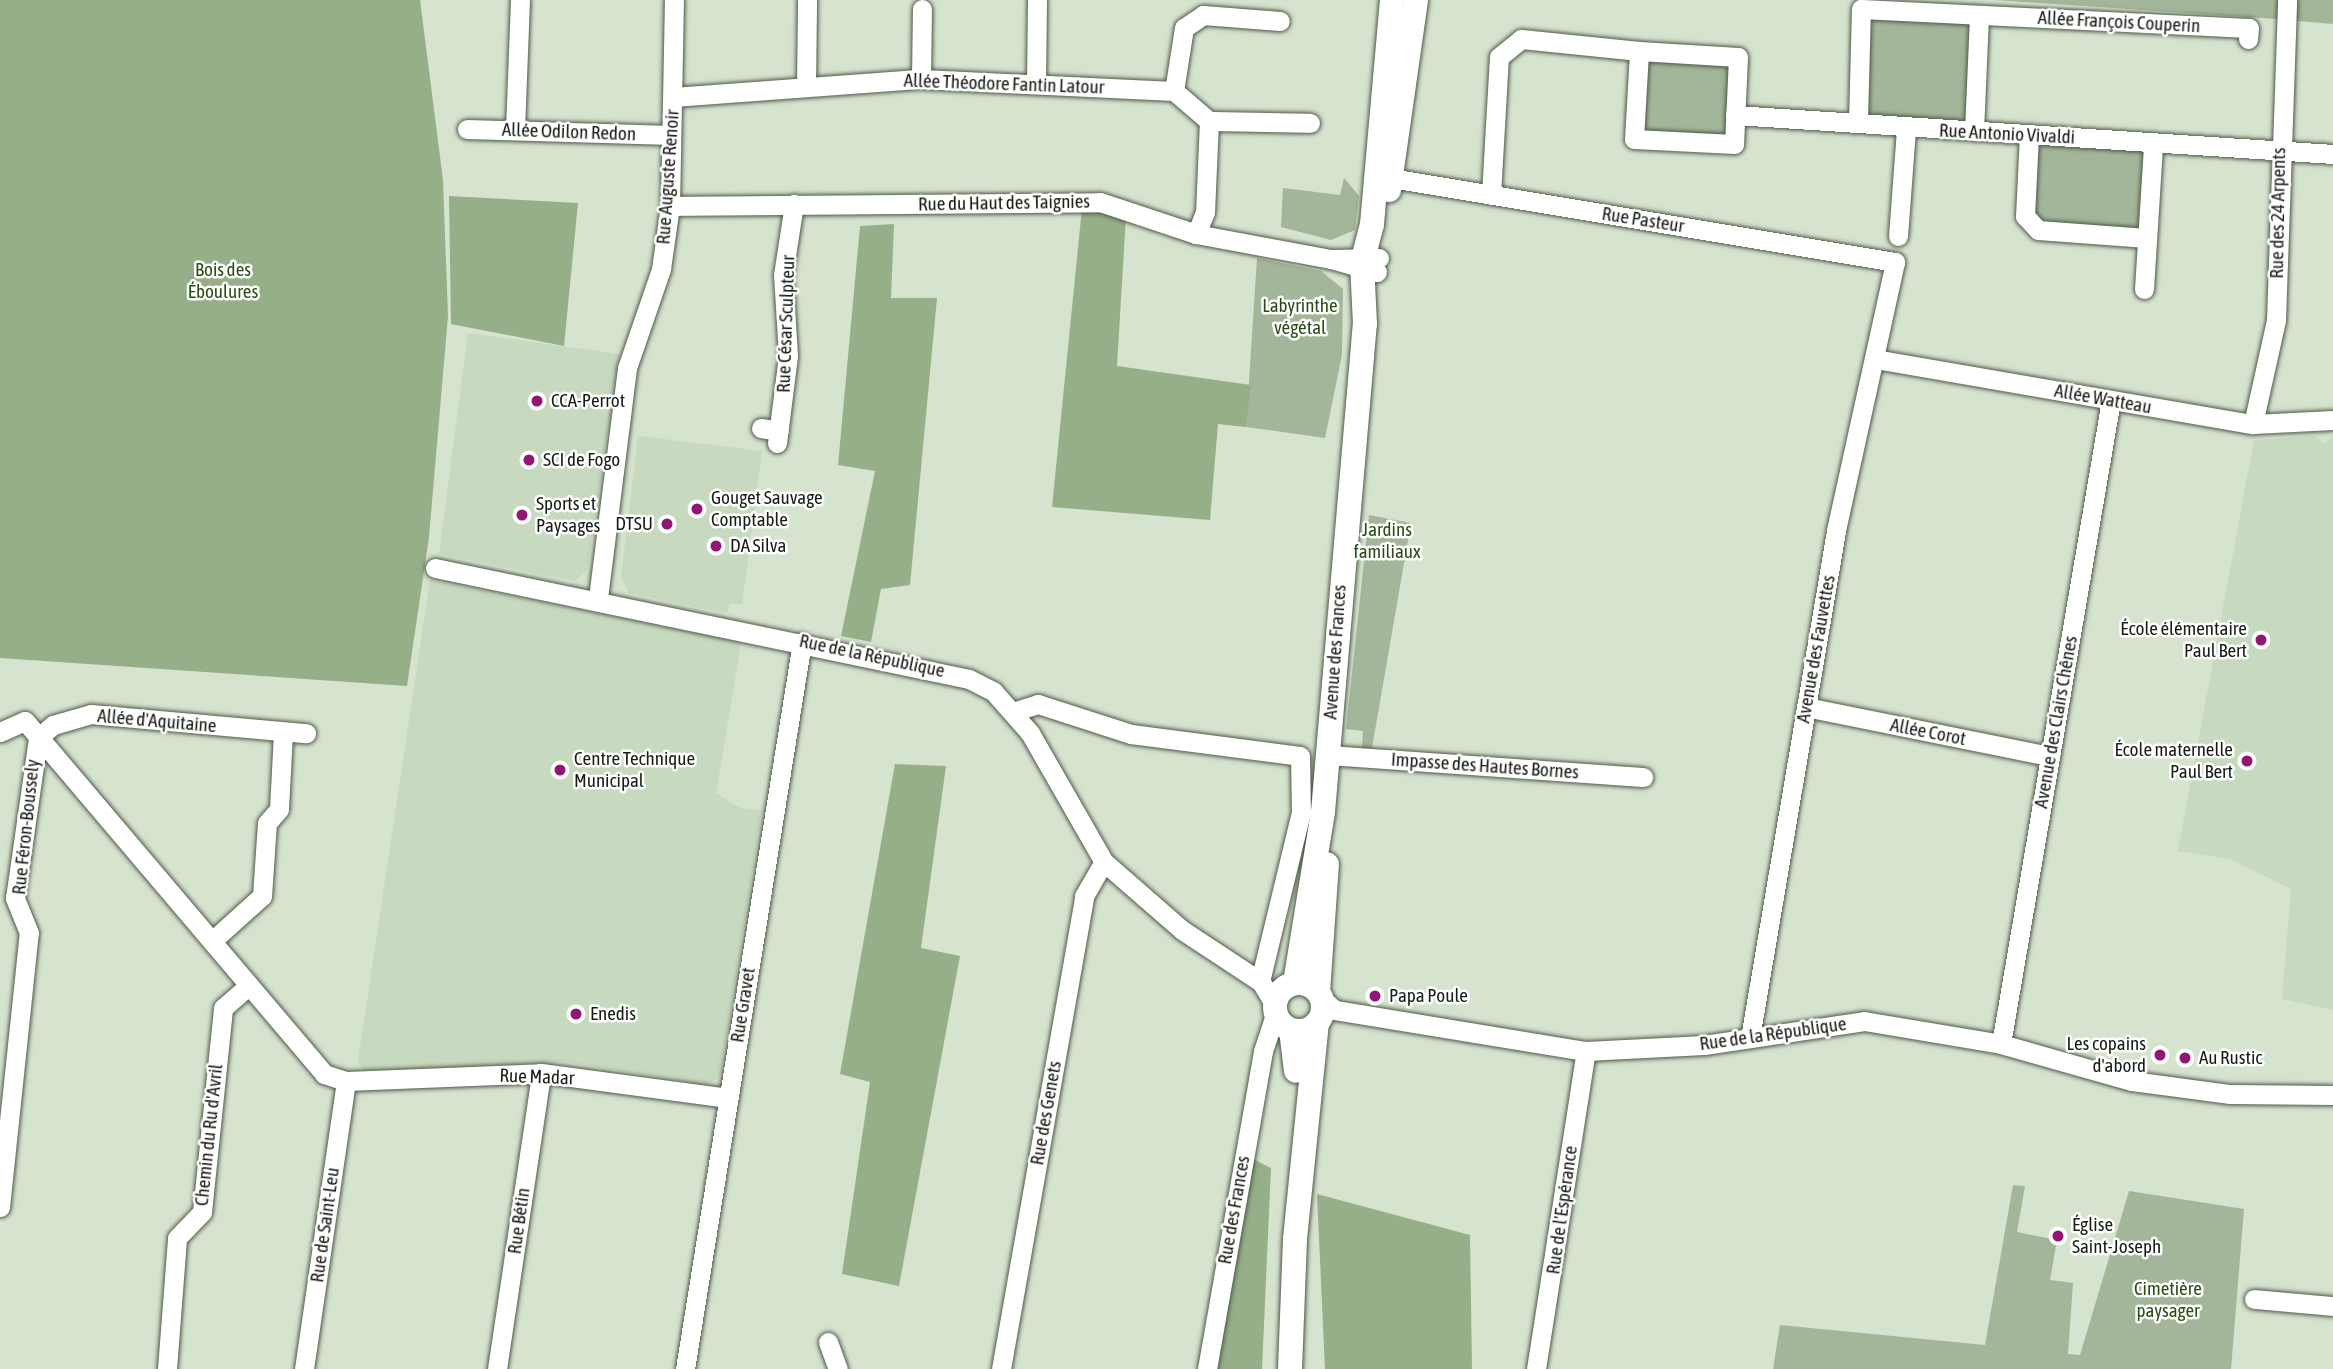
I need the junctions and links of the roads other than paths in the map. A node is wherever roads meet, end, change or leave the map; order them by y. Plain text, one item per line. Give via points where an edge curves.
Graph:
1 (520, 0) edge
2 (674, 0) edge
3 (807, 0) edge
4 (1037, 0) edge
5 (1392, 0) edge
6 (1416, 0) edge
7 (2287, 0) edge
8 (922, 9) dead end
9 (1979, 15) junction
10 (1280, 21) dead end
11 (2248, 39) dead end
12 (1639, 51) junction
13 (920, 79) junction
14 (1036, 83) junction
15 (806, 87) junction
16 (1174, 91) junction
17 (673, 97) junction
18 (1735, 115) junction
19 (1209, 121) junction
20 (1858, 122) junction
21 (1310, 123) dead end
22 (467, 129) dead end
23 (1906, 129) junction
24 (515, 130) junction
25 (1973, 131) junction
26 (671, 135) junction
27 (2029, 135) junction
28 (2153, 144) junction
29 (2278, 152) junction
30 (2333, 154) edge
31 (1382, 183) junction
32 (1491, 195) junction
33 (794, 204) junction
34 (670, 206) junction
35 (1196, 234) junction
36 (1898, 236) dead end
37 (2147, 238) junction
38 (1895, 262) joint
39 (1370, 264) junction
40 (2144, 289) dead end
41 (1875, 359) junction
42 (2110, 400) junction
43 (2333, 420) edge
44 (2253, 424) junction
45 (772, 434) dead end
46 (435, 568) dead end
47 (598, 598) junction
48 (802, 642) junction
49 (1806, 707) junction
50 (1013, 712) junction
51 (0, 732) edge
52 (283, 732) junction
53 (306, 733) dead end
54 (38, 738) junction
55 (1327, 755) junction
56 (2050, 756) junction
57 (1643, 777) dead end
58 (1323, 812) junction
59 (1104, 862) junction
60 (212, 941) junction
61 (1260, 982) junction
62 (248, 986) junction
63 (1286, 1008) junction
64 (1322, 1008) junction
65 (1750, 1038) junction
66 (2001, 1044) junction
67 (1586, 1051) junction
68 (541, 1073) junction
69 (346, 1081) junction
70 (2333, 1095) edge
71 (728, 1098) junction
72 (0, 1208) edge
73 (1294, 1239) junction
74 (2254, 1299) dead end
75 (2333, 1306) edge
76 (828, 1342) dead end
77 (167, 1369) edge
78 (304, 1369) edge
79 (497, 1369) edge
80 (685, 1369) edge
81 (838, 1369) edge
82 (1001, 1369) edge
83 (1206, 1369) edge
84 (1290, 1369) edge
85 (1536, 1369) edge

1 - 24 street
2 - 17 street, Rue Auguste Renoir
3 - 15 street
4 - 14 street
5 - 31 main road, Avenue des Frances via 1381,83
6 - 31 main road, Avenue des Frances
7 - 29 street, Rue des 24 Arpents
8 - 13 street
9 - 11 street, Allée François Couperin via 2249,29
9 - 20 street via 1861,9
9 - 25 street
10 - 16 street via 1203,15 1184,28
12 - 18 street via 1738,57
12 - 18 street via 1634,139 1734,144
12 - 32 street via 1521,39 1499,57
13 - 14 street, Allée Théodore Fantin Latour
13 - 15 street, Allée Théodore Fantin Latour
14 - 16 street, Allée Théodore Fantin Latour
15 - 17 street, Allée Théodore Fantin Latour
16 - 19 street
17 - 26 street, Rue Auguste Renoir
18 - 20 street, Rue Antonio Vivaldi
19 - 21 street
19 - 35 street via 1205,212
20 - 23 street, Rue Antonio Vivaldi
22 - 24 street, Allée Odilon Redon
23 - 25 street, Rue Antonio Vivaldi
23 - 36 street
24 - 26 street, Allée Odilon Redon
25 - 27 street, Rue Antonio Vivaldi
26 - 34 street, Rue Auguste Renoir
27 - 28 street, Rue Antonio Vivaldi
27 - 37 street via 2025,216 2038,230
28 - 29 street, Rue Antonio Vivaldi
28 - 37 street
29 - 30 street, Rue Antonio Vivaldi
29 - 44 street, Rue des 24 Arpents via 2276,320
31 - 32 street, Rue Pasteur
31 - 39 main road, Avenue des Frances
32 - 38 street, Rue Pasteur
33 - 34 street, Rue du Haut des Taignies
33 - 35 street, Rue du Haut des Taignies via 1100,202
33 - 45 street, Rue César Sculpteur via 783,275 788,356
34 - 47 street, Rue Auguste Renoir via 661,269 626,368
35 - 39 street, Rue du Haut des Taignies
37 - 40 street
38 - 41 street, Avenue des Fauvettes
39 - 55 main road, Avenue des Frances
41 - 42 street, Allée Watteau
41 - 49 street, Avenue des Fauvettes
42 - 44 street, Allée Watteau
42 - 56 street, Avenue des Clairs Chênes
43 - 44 street, Allée Watteau
46 - 47 street, Rue de la République
47 - 48 street, Rue de la République
48 - 50 street, Rue de la République via 953,673 993,691
48 - 71 street, Rue Gravet
49 - 56 street, Allée Corot
49 - 65 street, Avenue des Fauvettes
50 - 59 street, Rue de la République
50 - 61 street via 1038,704 1131,734 1300,756 1301,812
51 - 54 street via 26,722
52 - 53 street, Allée d'Aquitaine
52 - 54 street, Allée d'Aquitaine via 91,714 52,725
52 - 60 street via 279,809 267,822 262,896
54 - 60 street
54 - 72 street, Rue Féron-Boussely via 15,898 29,933
55 - 57 street, Impasse des Hautes Bornes
55 - 58 main road, Avenue des Frances
56 - 66 street, Avenue des Clairs Chênes
58 - 63 main road, Avenue des Frances
58 - 64 main road, Avenue des Frances via 1327,859
59 - 61 street, Rue de la République via 1182,930
59 - 82 street, Rue des Genets via 1084,896
60 - 62 street
61 - 63 street, Rue de la République
62 - 69 street via 324,1074
62 - 77 street, Chemin du Ru d'Avril via 223,1008 202,1212 177,1238
63 - 64 main road
63 - 64 main road
63 - 73 main road, Avenue des Frances via 1297,1048 1288,1153
63 - 83 street, Rue des Frances via 1263,1051
64 - 67 street, Rue de la République
64 - 73 main road, Avenue des Frances
65 - 66 street, Rue de la République via 1864,1021
65 - 67 street, Rue de la République
66 - 70 street, Rue de la République via 2132,1081 2230,1094
67 - 85 street, Rue de l'Espérance
68 - 69 street, Rue Madar
68 - 71 street, Rue Madar
68 - 79 street, Rue Bétin
69 - 78 street, Rue de Saint-Leu
71 - 80 street, Rue Gravet
73 - 84 main road, Avenue des Frances
74 - 75 street
76 - 81 street

